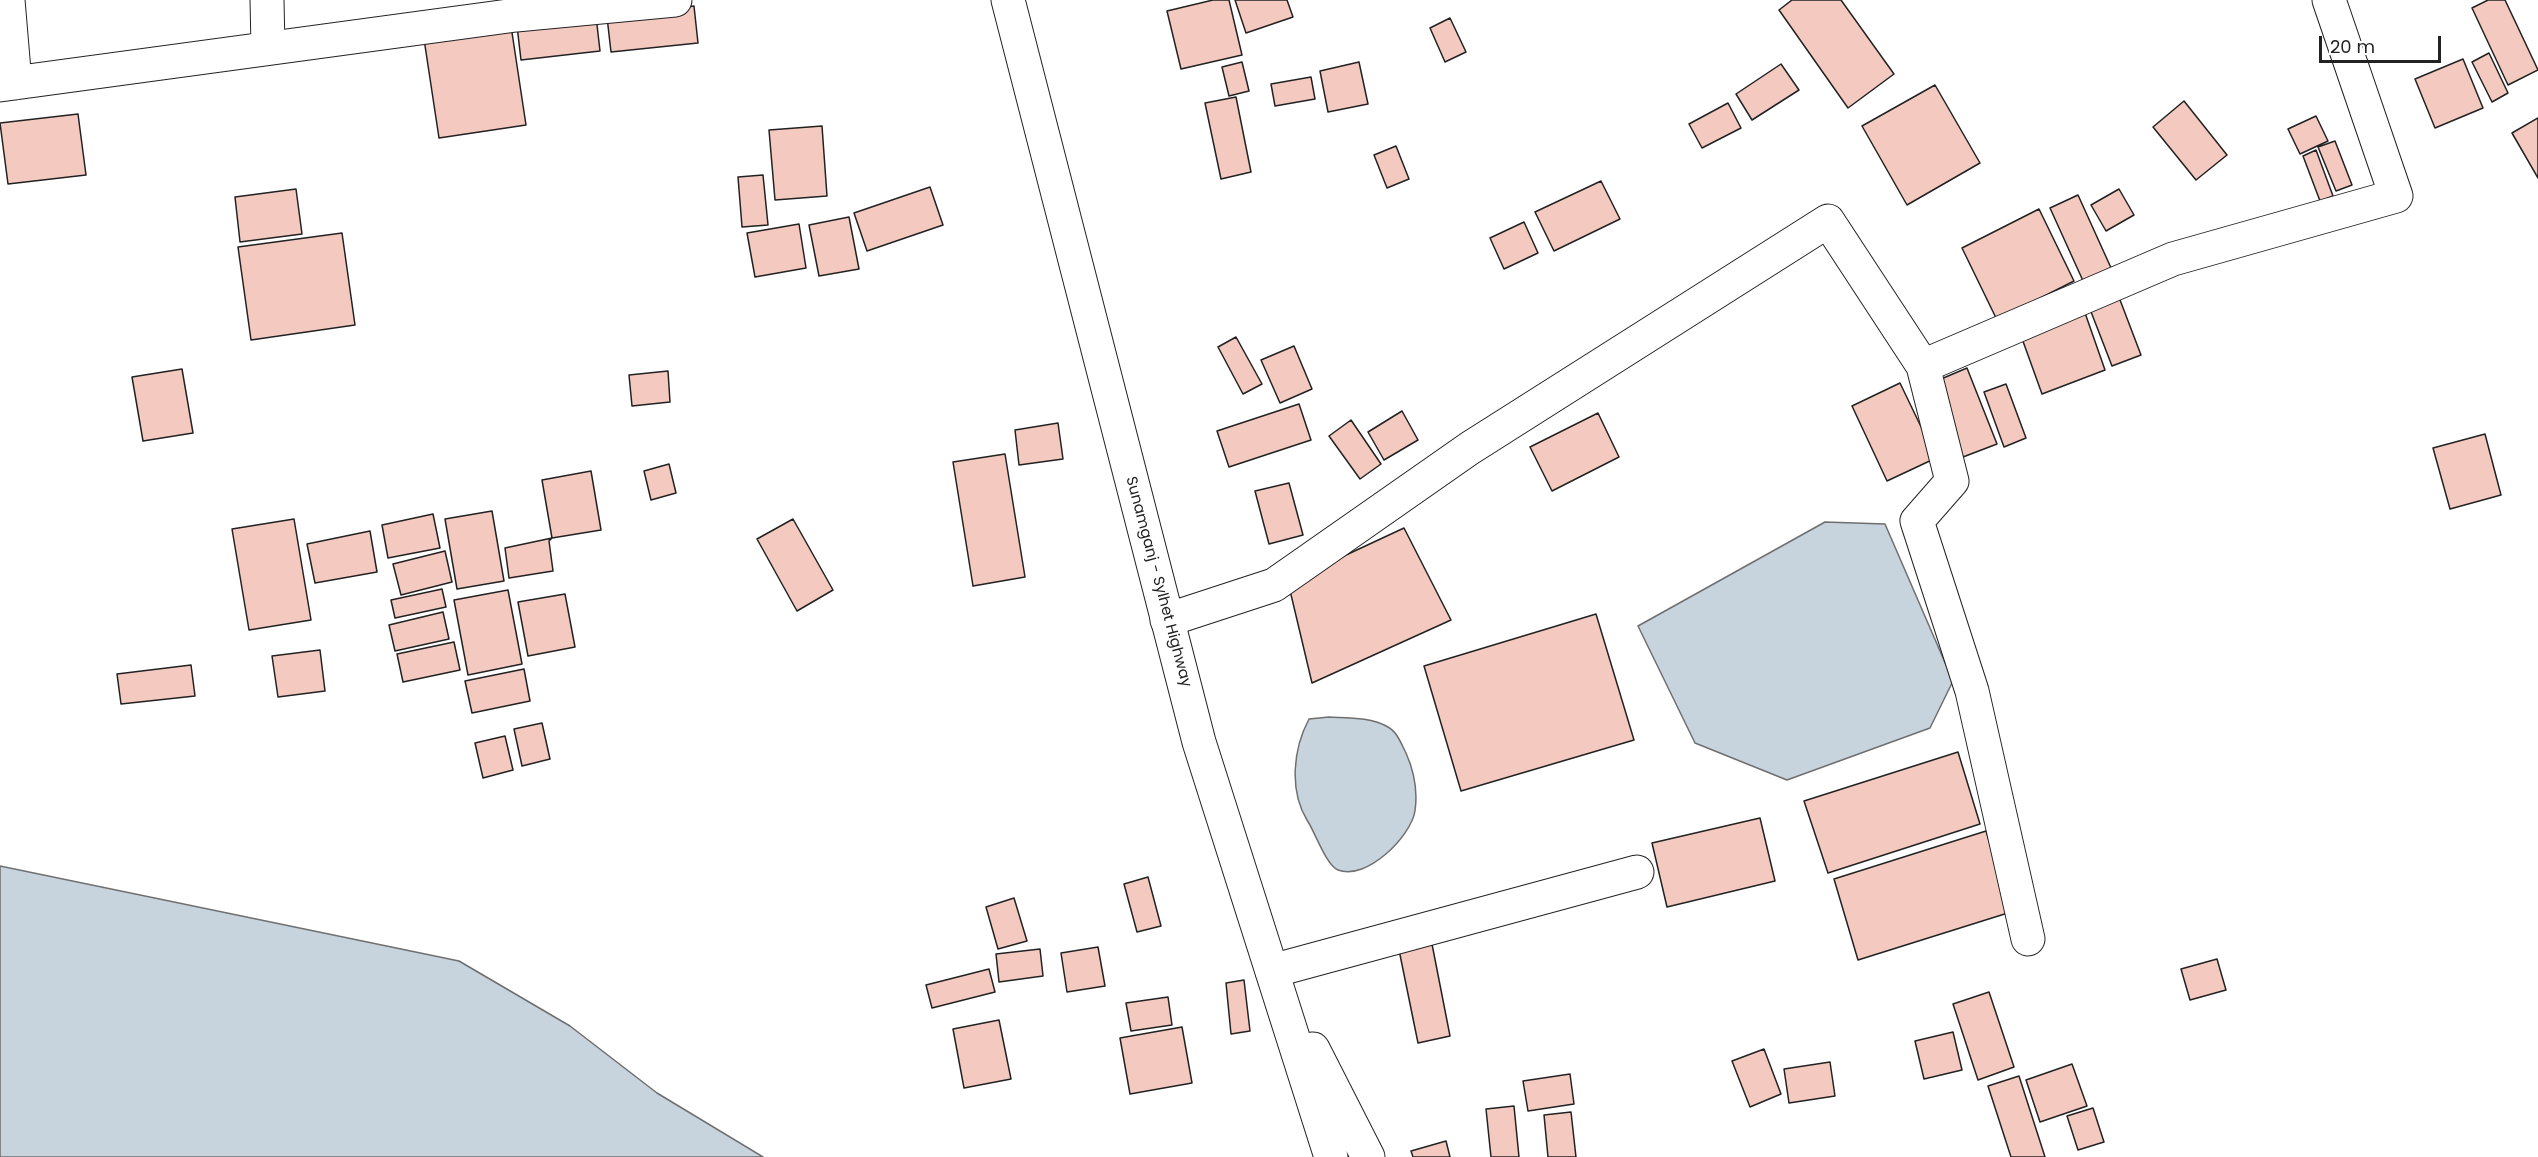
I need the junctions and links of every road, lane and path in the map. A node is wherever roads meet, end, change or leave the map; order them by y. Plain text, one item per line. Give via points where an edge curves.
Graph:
1 (8, 0) edge
2 (267, 0) edge
3 (675, 0) edge
4 (1008, 0) edge
5 (2328, 0) edge
6 (268, 47) junction
7 (8, 84) edge
8 (1923, 366) junction
9 (1167, 620) junction
10 (1637, 872) dead end
11 (2028, 939) dead end
12 (1272, 971) junction
13 (1330, 1157) edge
14 (1368, 1157) edge

1 - 7 street
2 - 6 street
3 - 6 street via 516,15
4 - 9 street, Sunamganj - Sylhet Highway
5 - 8 street via 2396,196 2173,259
6 - 7 street
8 - 9 street via 1828,221 1470,448 1274,585
8 - 11 street via 1952,481 1917,521 1971,691
9 - 12 street, Sunamganj - Sylhet Highway via 1199,742
10 - 12 street
12 - 13 street, Sunamganj - Sylhet Highway
12 - 14 street

